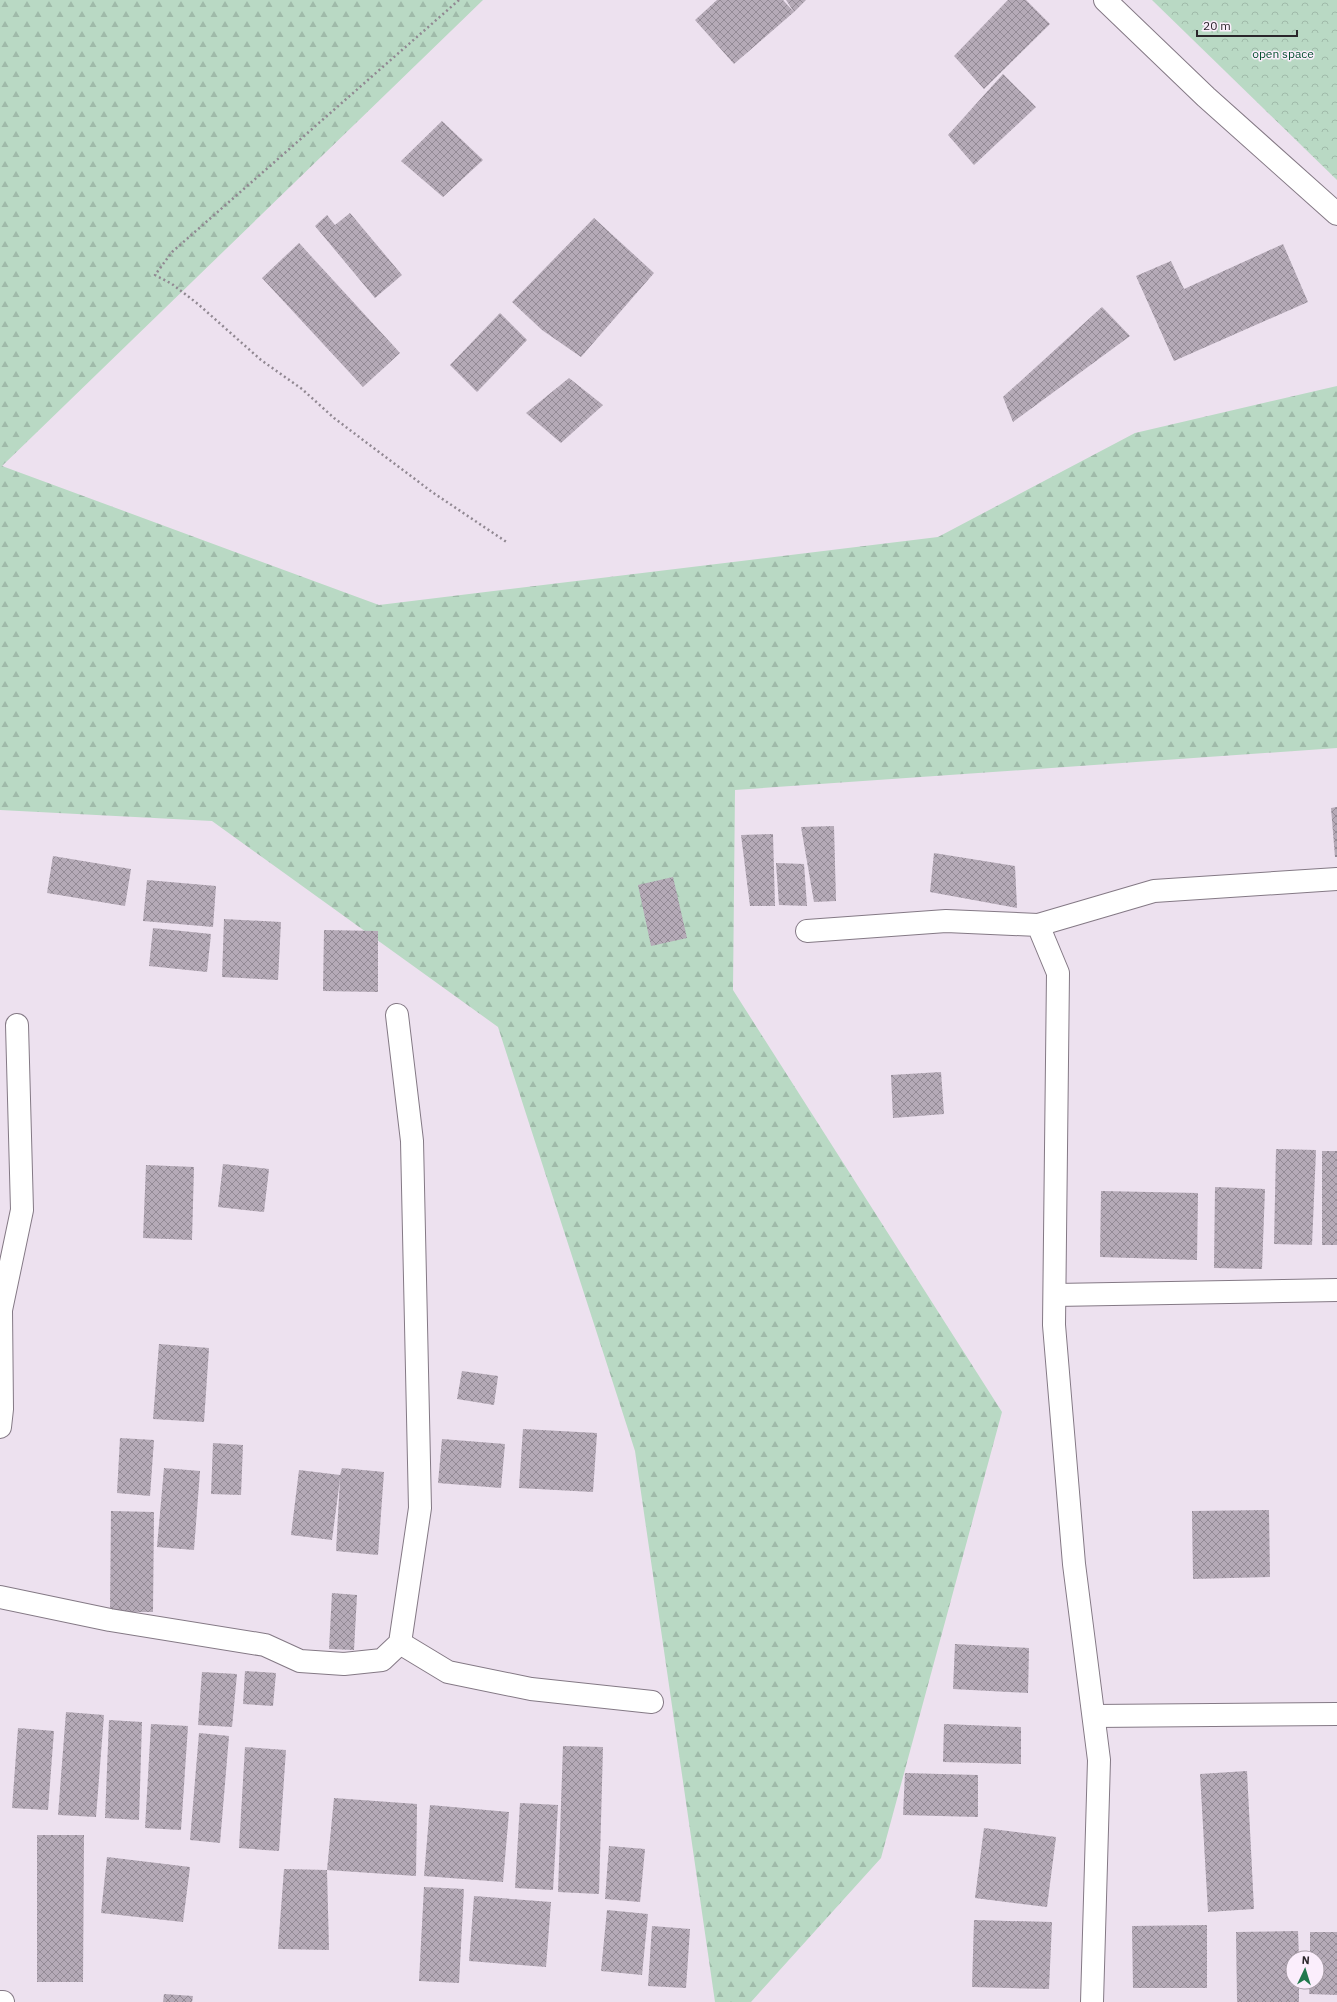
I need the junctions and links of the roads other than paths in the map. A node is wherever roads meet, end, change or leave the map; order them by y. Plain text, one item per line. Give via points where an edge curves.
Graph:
1 (1105, 0) edge
2 (1337, 214) edge
3 (1337, 879) edge
4 (1038, 924) junction
5 (807, 931) dead end
6 (397, 1015) dead end
7 (17, 1025) dead end
8 (1337, 1290) edge
9 (1055, 1295) junction
10 (0, 1426) edge
11 (0, 1597) edge
12 (400, 1643) junction
13 (652, 1702) dead end
14 (1337, 1714) edge
15 (1094, 1716) junction
16 (1092, 2002) edge

1 - 2 street via 1206,97
3 - 4 street via 1154,891
4 - 5 street via 946,921
4 - 9 street via 1058,972
6 - 12 street via 412,1140 420,1508
7 - 10 street via 22,1210 1,1310
8 - 9 street
9 - 15 street via 1054,1325 1074,1564
11 - 12 street via 110,1620 265,1645 300,1661 344,1664 382,1660
12 - 13 street via 448,1672 531,1690
14 - 15 street
15 - 16 street via 1099,1760

